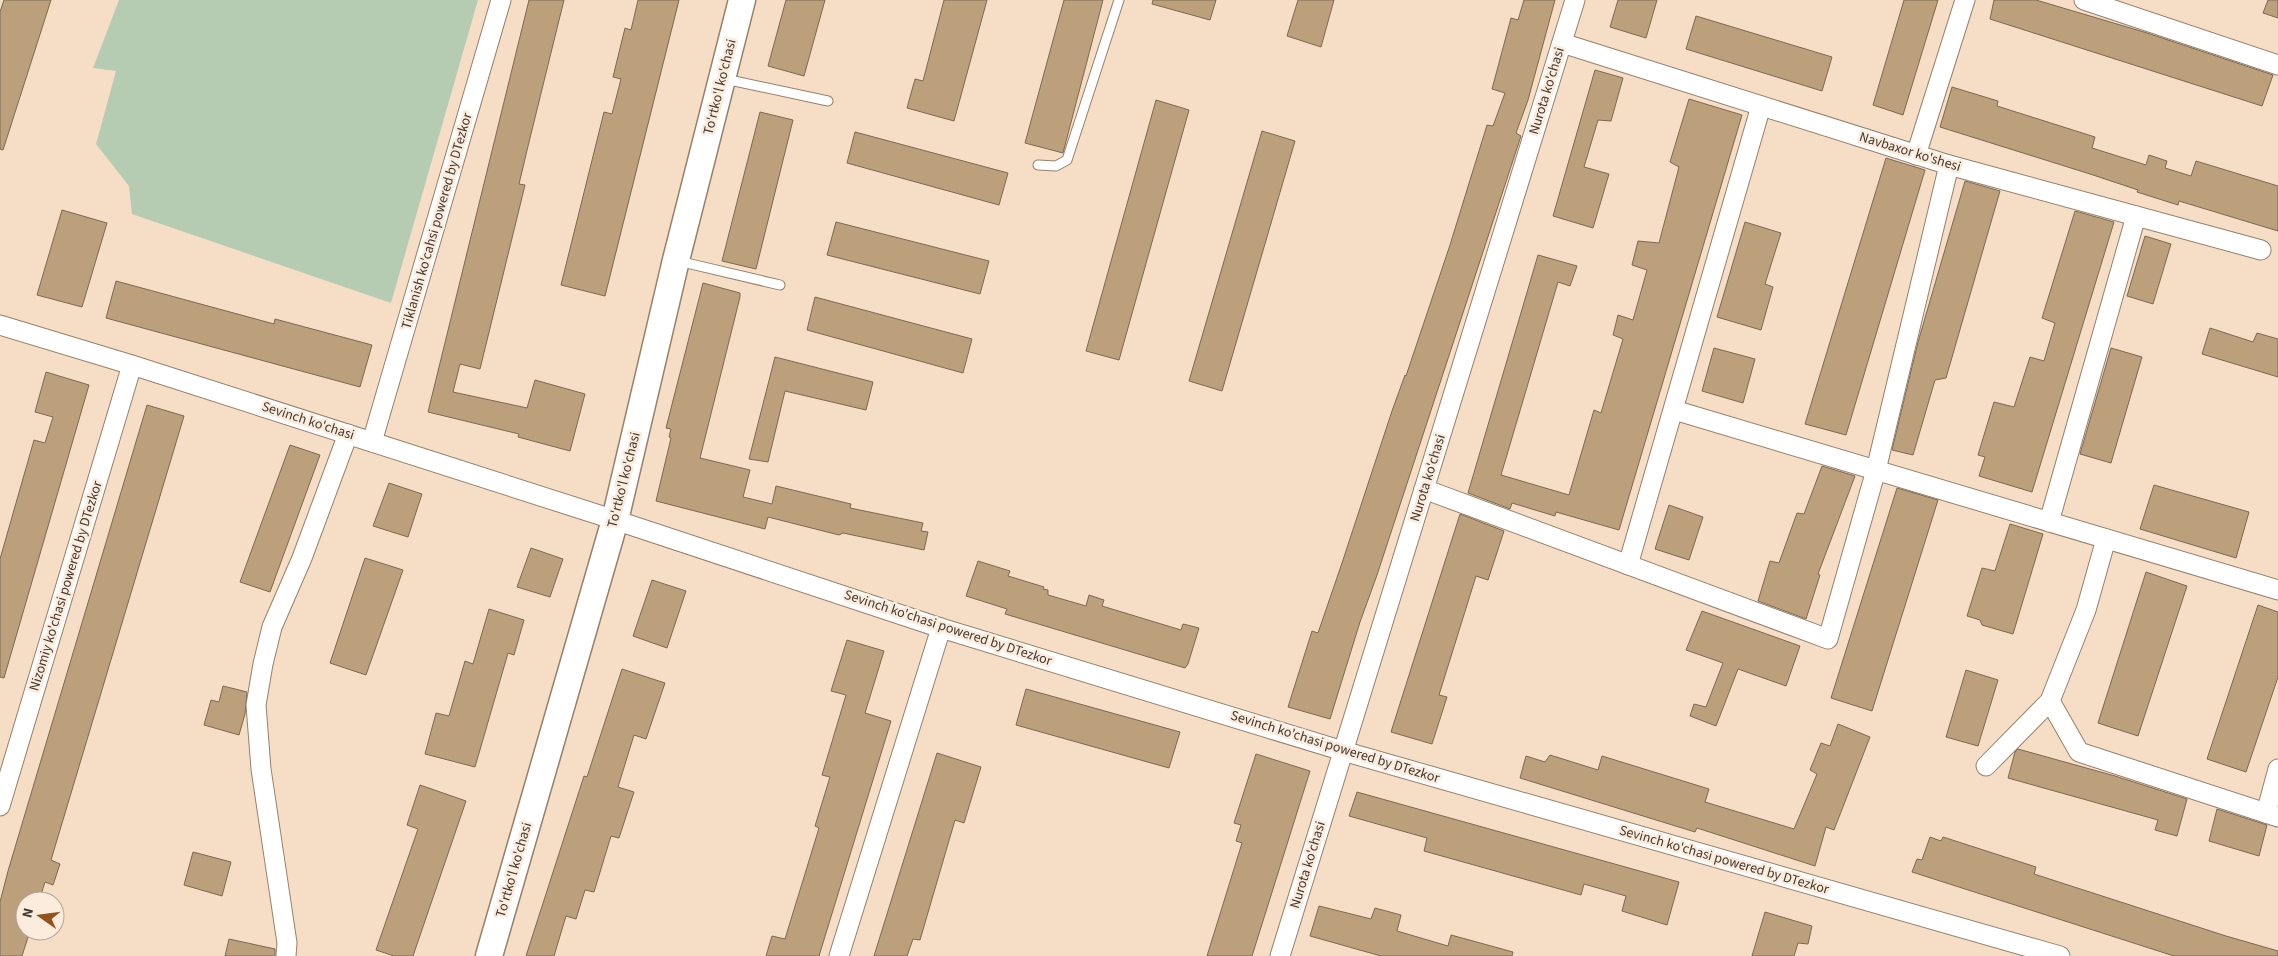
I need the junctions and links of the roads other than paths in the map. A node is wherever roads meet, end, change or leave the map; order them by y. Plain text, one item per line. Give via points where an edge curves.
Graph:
1 (501, 0) edge
2 (742, 0) edge
3 (1119, 0) edge
4 (1575, 0) edge
5 (1965, 0) edge
6 (2084, 0) edge
7 (1562, 43) junction
8 (2278, 65) edge
9 (722, 78) junction
10 (828, 102) dead end
11 (1761, 106) junction
12 (1916, 155) junction
13 (1038, 165) dead end
14 (1949, 165) junction
15 (2136, 216) junction
16 (2261, 250) dead end
17 (676, 260) junction
18 (780, 285) dead end
19 (0, 325) edge
20 (132, 365) junction
21 (1674, 410) junction
22 (348, 434) junction
23 (372, 442) junction
24 (1876, 470) junction
25 (1424, 489) junction
26 (615, 520) junction
27 (2049, 522) junction
28 (2106, 539) junction
29 (1628, 565) junction
30 (2278, 590) edge
31 (941, 628) junction
32 (2050, 701) junction
33 (1343, 751) junction
34 (1986, 766) dead end
35 (2278, 769) edge
36 (0, 806) edge
37 (2272, 815) edge
38 (1283, 955) edge
39 (286, 956) edge
40 (488, 956) edge
41 (840, 956) edge
42 (2060, 956) edge

1 - 23 street, Tiklanish ko'cahsi powered by DTezkor
2 - 9 street, To'rtko'l ko'chasi
3 - 13 lane via 1067,160 1056,166
4 - 7 street, Nurota ko'chasi
5 - 12 street
6 - 8 street
7 - 11 street, Navbaxor ko'shesi
7 - 25 street, Nurota ko'chasi
9 - 10 lane
9 - 17 street, To'rtko'l ko'chasi
11 - 12 street, Navbaxor ko'shesi
11 - 21 street
12 - 14 street, Navbaxor ko'shesi
14 - 15 street, Navbaxor ko'shesi
14 - 24 street
15 - 16 street, Navbaxor ko'shesi
15 - 27 street
17 - 18 lane
17 - 26 street, To'rtko'l ko'chasi
19 - 20 street, Sevinch ko'chasi
20 - 22 street, Sevinch ko'chasi
20 - 36 street, Nizomiy ko'chasi powered by DTezkor
21 - 24 street
21 - 29 street
22 - 23 street, Sevinch ko'chasi
22 - 39 street via 302,558 272,627 256,705 261,769 287,943
23 - 26 street, Sevinch ko'chasi
24 - 27 street
24 - 29 street via 1828,639
25 - 29 street
25 - 33 street, Nurota ko'chasi
26 - 31 street, Sevinch ko'chasi powered by DTezkor
26 - 40 street, To'rtko'l ko'chasi
27 - 28 street
28 - 30 street
28 - 32 street via 2086,610
31 - 33 street, Sevinch ko'chasi powered by DTezkor
31 - 41 street
32 - 34 street
32 - 37 street via 2079,752
33 - 38 street, Nurota ko'chasi
33 - 42 street, Sevinch ko'chasi powered by DTezkor
35 - 37 street

